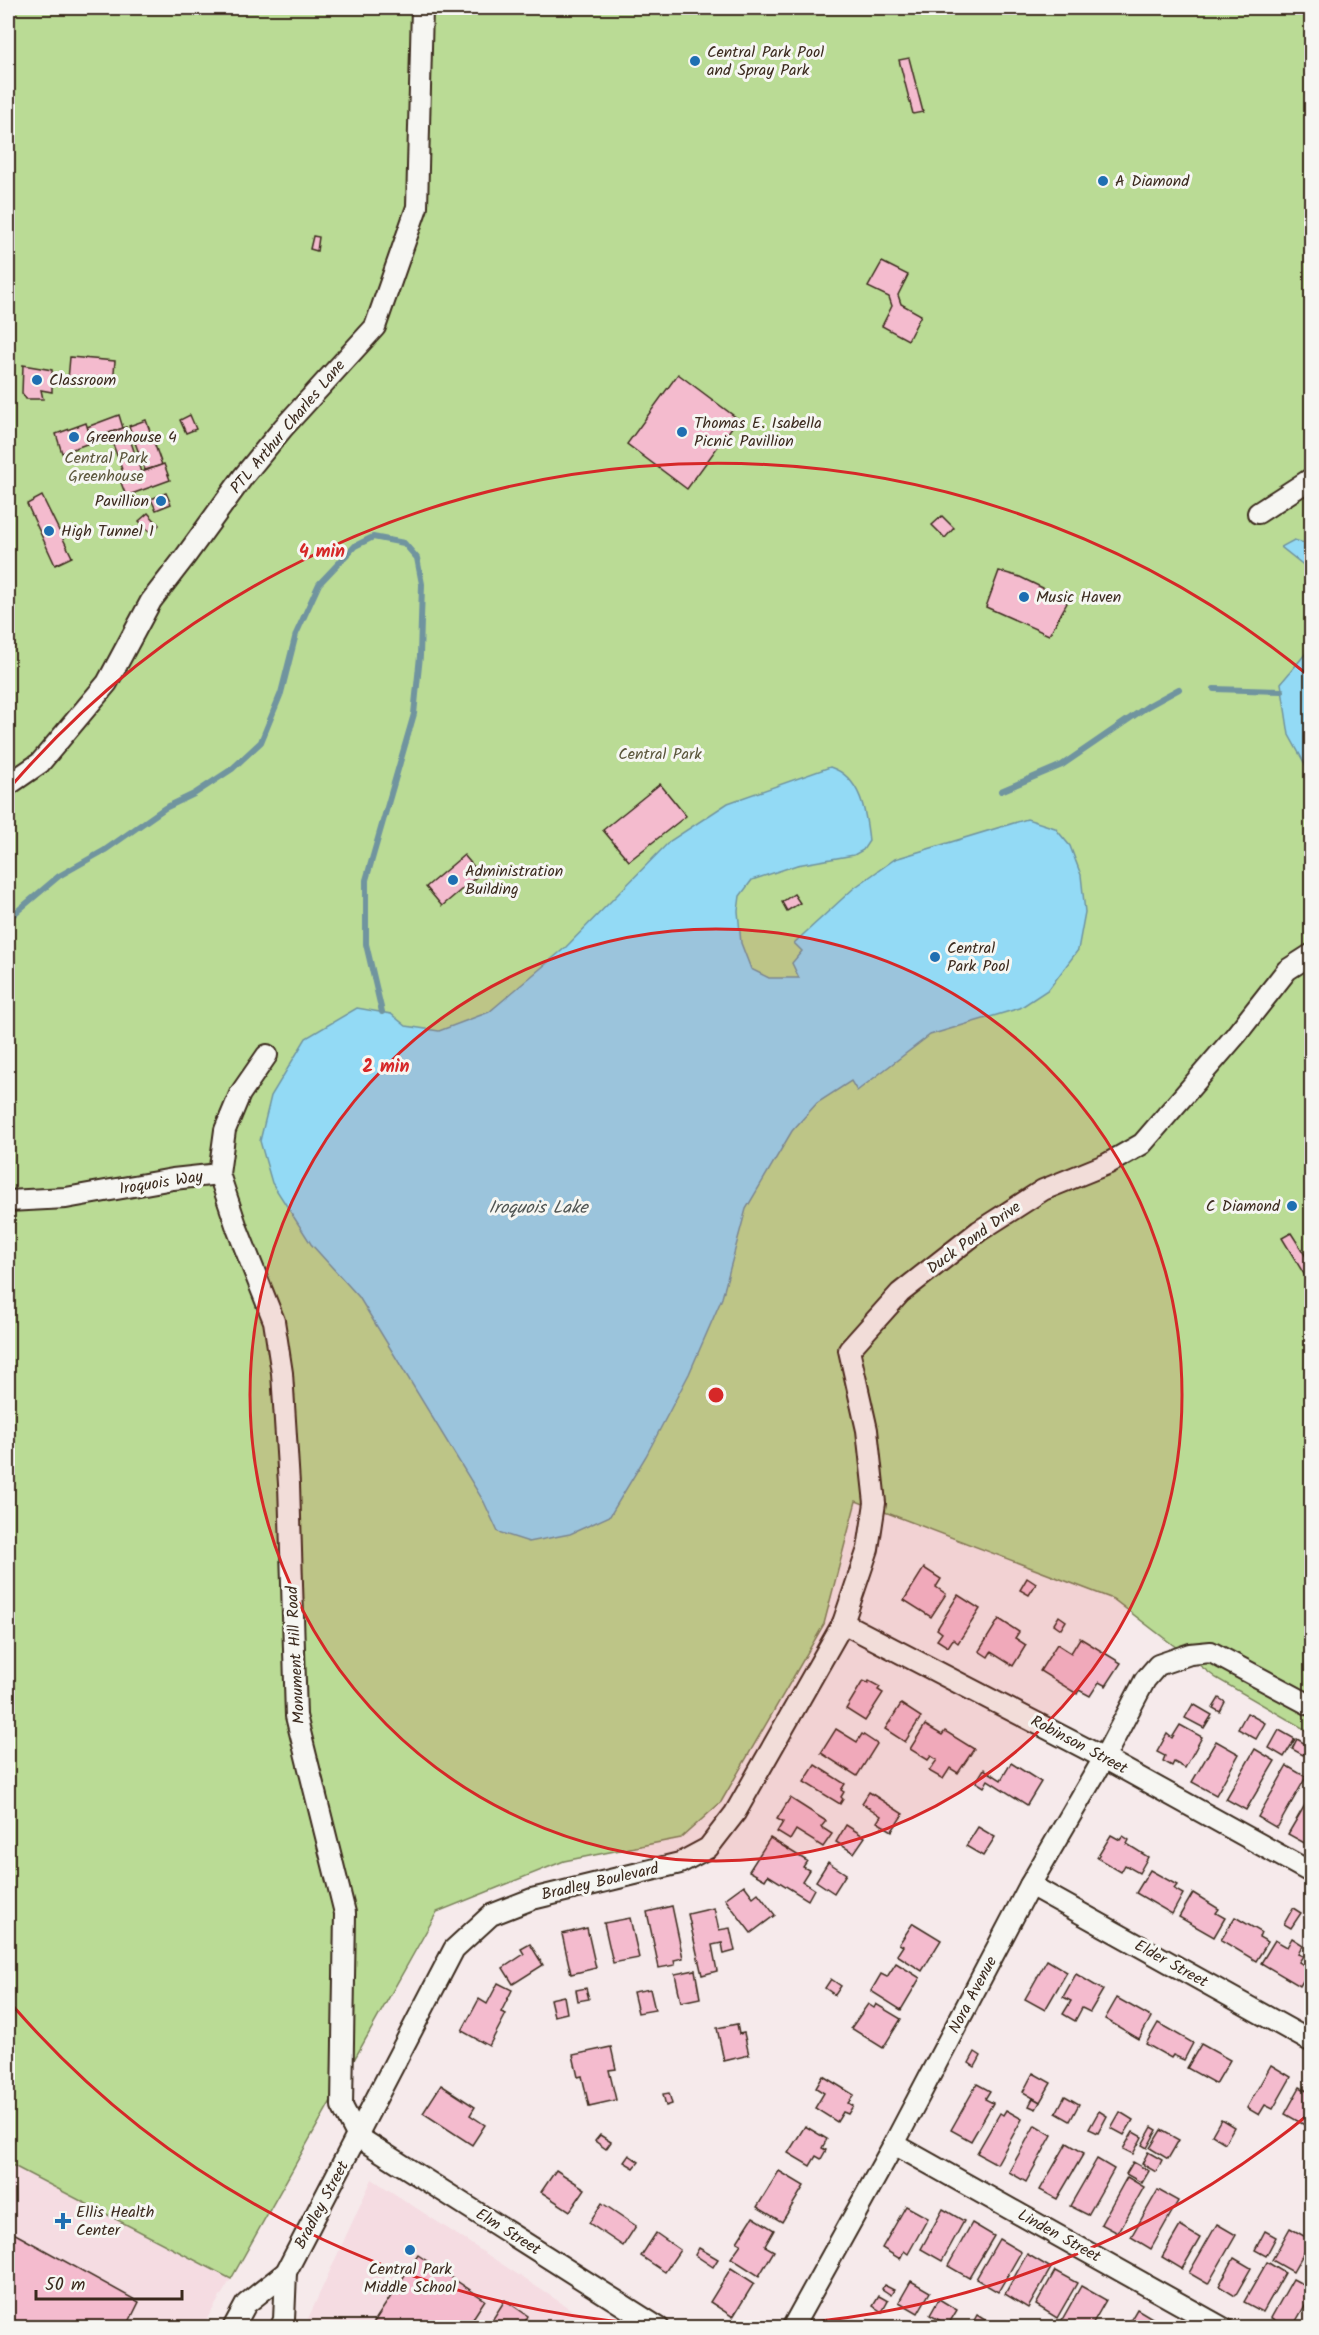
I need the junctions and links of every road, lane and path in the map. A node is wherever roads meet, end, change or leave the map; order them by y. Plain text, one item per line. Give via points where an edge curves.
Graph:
1 (422, 8) edge
2 (1311, 478) edge
3 (1258, 513) dead end
4 (8, 785) edge
5 (1311, 954) edge
6 (267, 1055) dead end
7 (219, 1174) junction
8 (8, 1202) edge
9 (843, 1623) junction
10 (1311, 1707) edge
11 (1104, 1758) junction
12 (1311, 1873) edge
13 (1030, 1885) junction
14 (1311, 2042) edge
15 (358, 2137) junction
16 (894, 2144) junction
17 (286, 2272) junction
18 (233, 2328) edge
19 (280, 2328) edge
20 (659, 2328) edge
21 (792, 2328) edge
22 (1223, 2328) edge

1 - 4 street, PTL Arthur Charles Lane via 417,207 375,327 243,477 151,601 106,683 40,763
2 - 3 street
5 - 9 street, Duck Pond Drive via 1287,970 1142,1144 1107,1164 1043,1190 979,1231 900,1293 849,1350 867,1430 875,1503 868,1549
6 - 7 street, Iroquois Way via 240,1094 225,1130
7 - 8 street, Iroquois Way via 66,1198
7 - 15 street, Monument Hill Road via 274,1321 282,1374 290,1484 296,1716 345,1913 342,2106
9 - 11 street, Robinson Street
9 - 15 street, Bradley Boulevard via 735,1813 708,1848 680,1863 522,1903 491,1915 454,1949
10 - 11 street, Nora Avenue via 1211,1652 1190,1654 1158,1665 1145,1680
11 - 12 street, Robinson Street
11 - 13 street, Nora Avenue
13 - 14 street, Elder Street
13 - 16 street, Nora Avenue
15 - 17 street, Bradley Street
15 - 20 street, Elm Street
16 - 21 street, Nora Avenue
16 - 22 street, Linden Street
17 - 18 street, Bradley Street via 246,2304
17 - 19 street, Bradley Street via 284,2320

